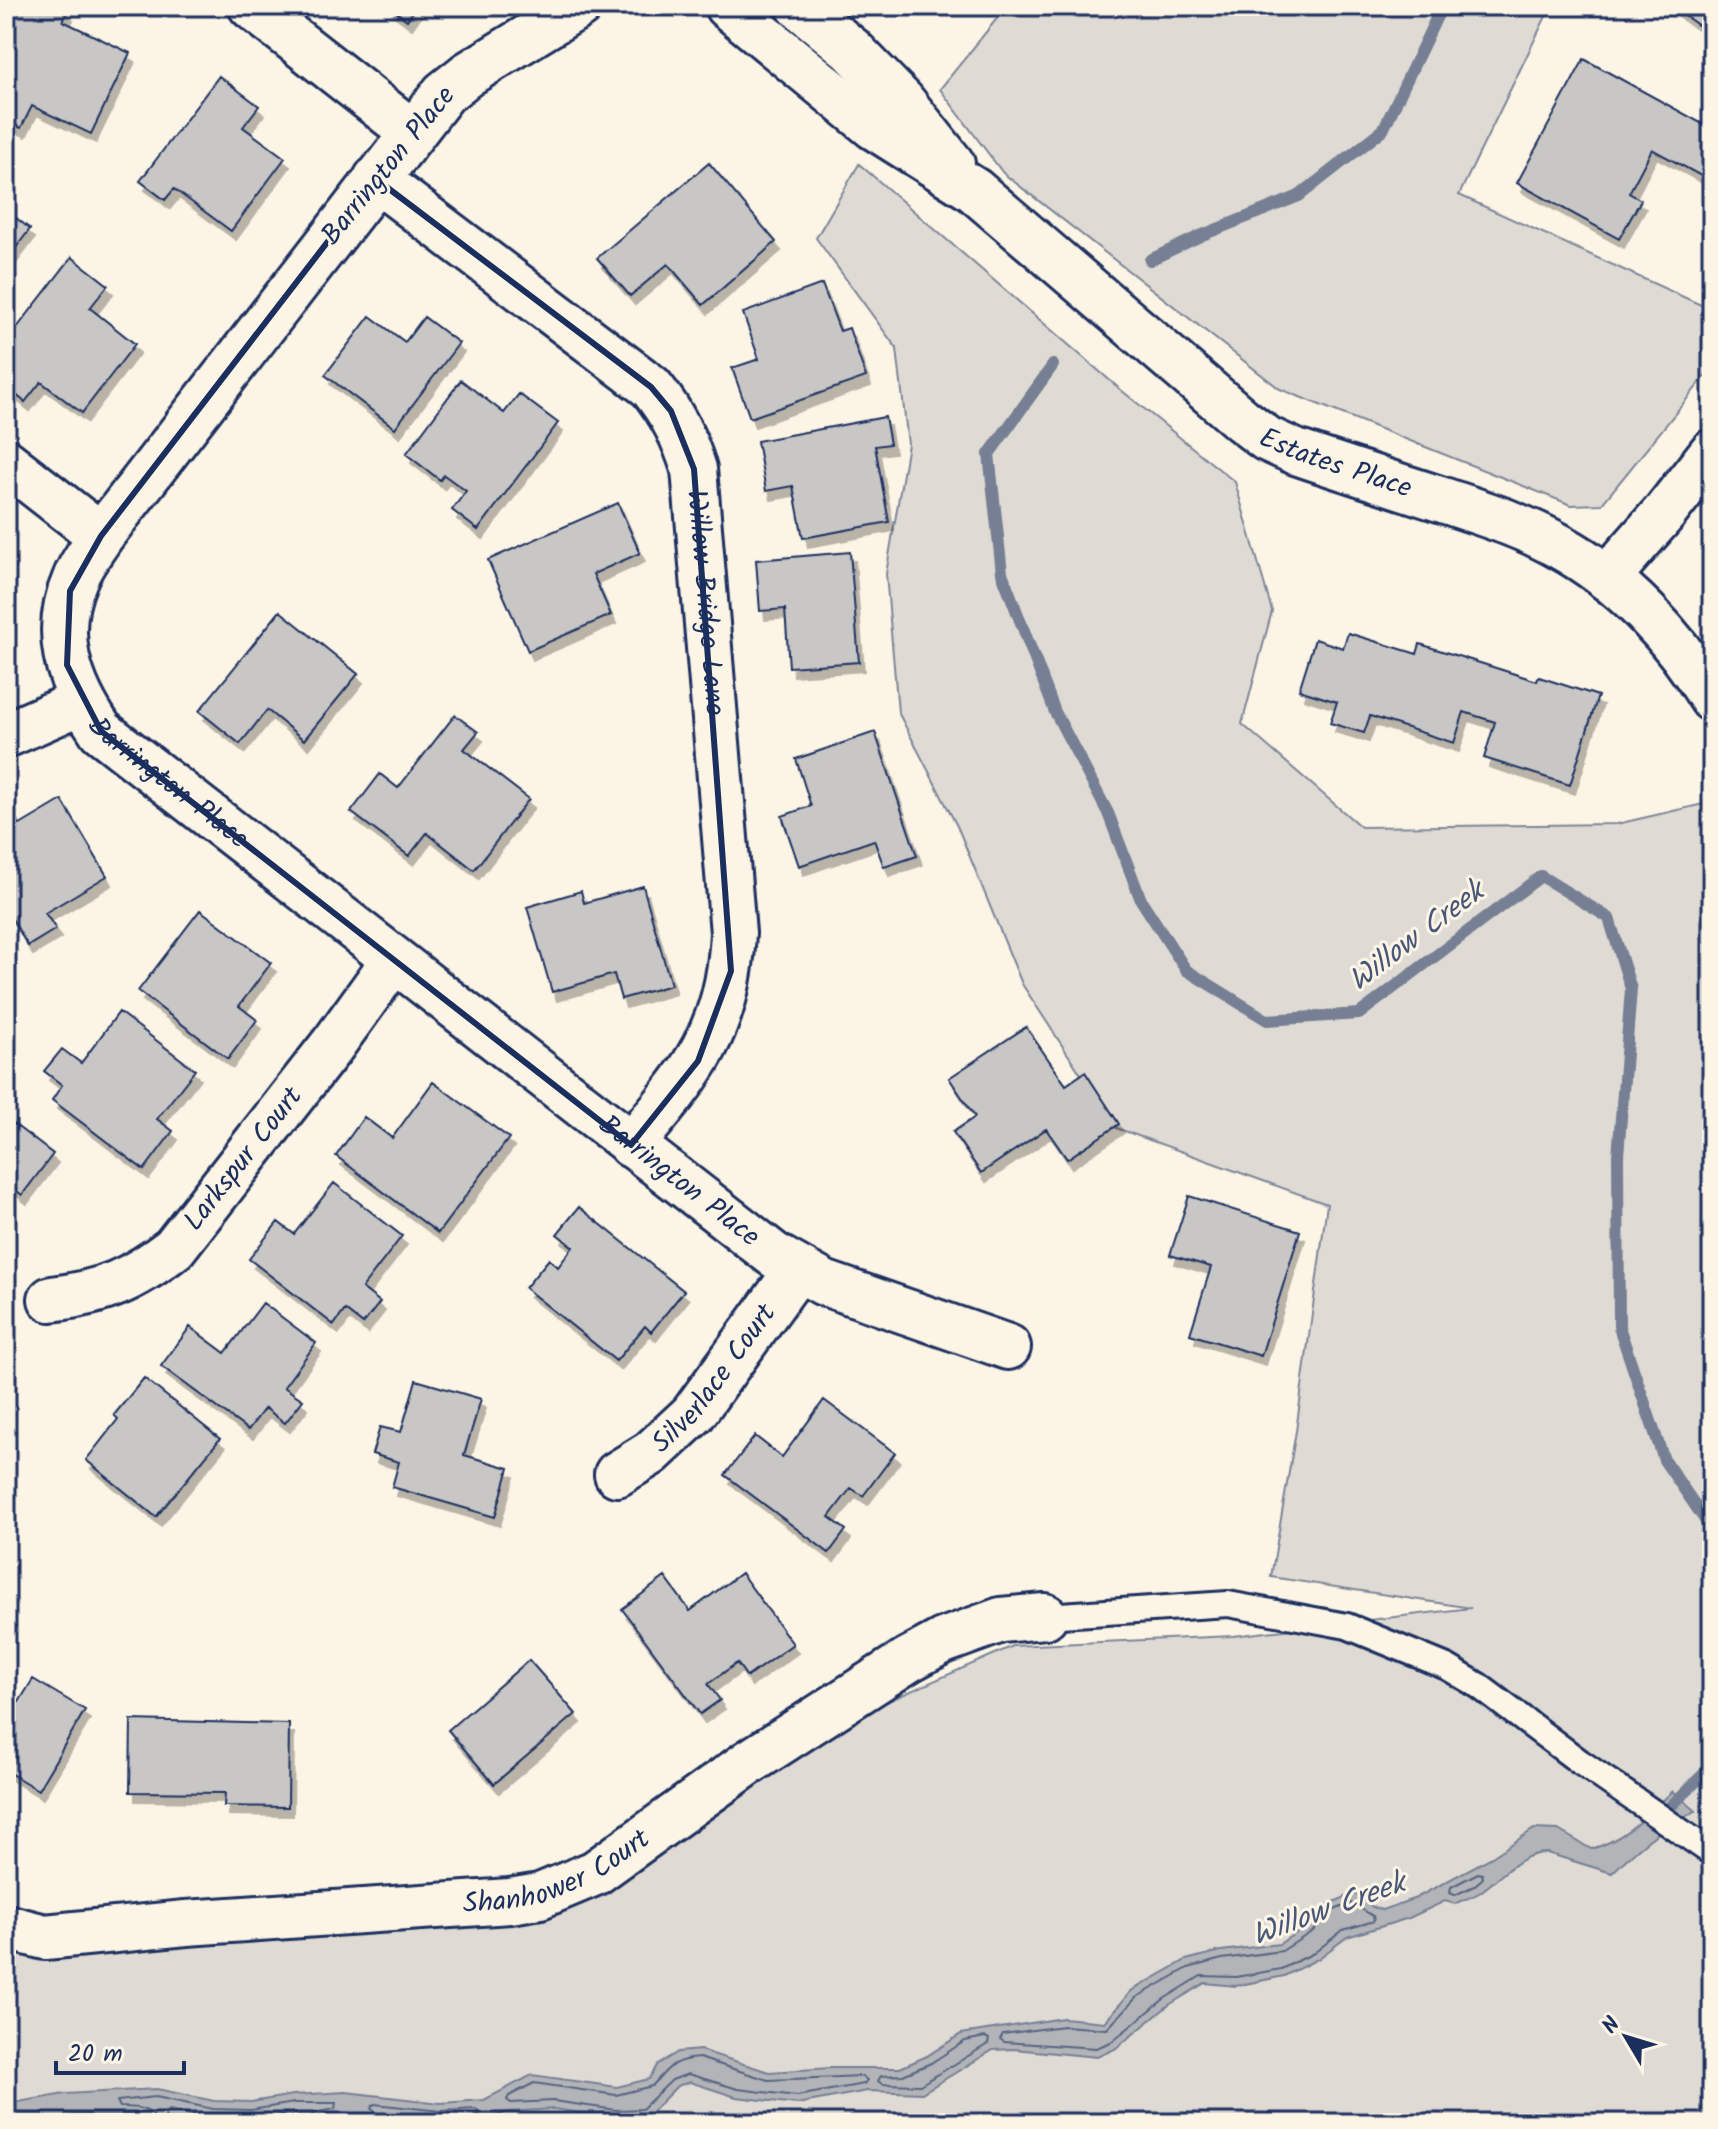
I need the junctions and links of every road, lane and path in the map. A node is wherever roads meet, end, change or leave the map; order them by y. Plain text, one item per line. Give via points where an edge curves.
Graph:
1 (251, 6) edge
2 (579, 6) edge
3 (727, 6) edge
4 (799, 6) edge
5 (412, 132) junction
6 (376, 179) junction
7 (974, 190) junction
8 (1712, 452) edge
9 (6, 462) edge
10 (101, 536) junction
11 (1607, 578) junction
12 (1712, 699) edge
13 (81, 702) junction
14 (6, 735) edge
15 (393, 961) junction
16 (631, 1145) junction
17 (797, 1270) junction
18 (51, 1299) dead end
19 (1008, 1347) dead end
20 (617, 1474) dead end
21 (1045, 1616) joint
22 (1712, 1853) edge
23 (6, 1927) edge

1 - 5 street
2 - 5 street, Barrington Place via 468,74 444,93
3 - 7 street, Estates Place via 874,127
4 - 7 street, Estates Place via 902,101
5 - 6 street, Barrington Place
6 - 10 street, Barrington Place
6 - 16 street, Willow Bridge Lane via 651,387 671,411 694,469 733,933 731,971 716,1027 698,1061
7 - 11 street, Estates Place via 1267,439 1516,524
8 - 11 street
9 - 10 street
10 - 13 street, Barrington Place via 76,575 63,635
11 - 12 street, Estates Place via 1660,626
13 - 14 street
13 - 15 street, Barrington Place via 101,731
15 - 16 street, Barrington Place
15 - 18 street, Larkspur Court via 174,1248 117,1285
16 - 17 street, Barrington Place
17 - 19 street, Barrington Place
17 - 20 street, Silverlace Court via 693,1414 651,1453
21 - 22 lane via 1228,1604 1347,1626 1447,1667 1479,1686
21 - 23 street, Shanhower Court via 1001,1620 908,1660 748,1763 595,1873 540,1896 45,1937

